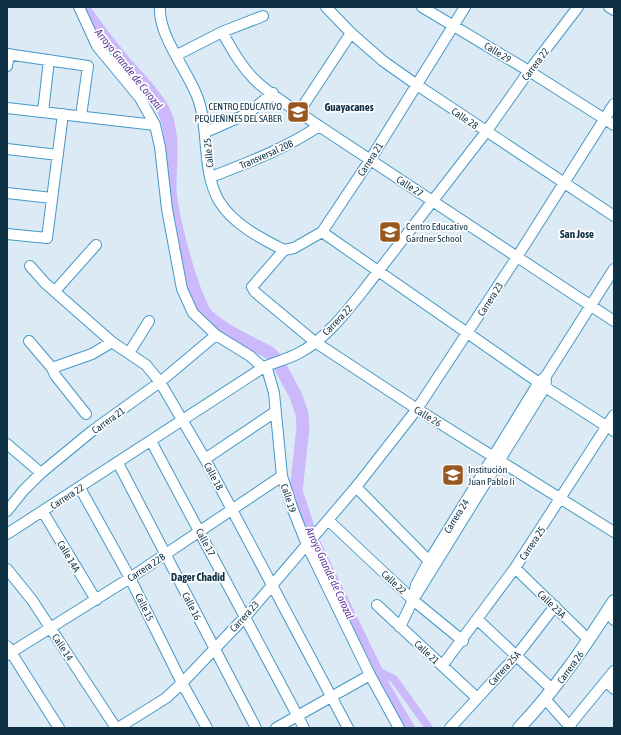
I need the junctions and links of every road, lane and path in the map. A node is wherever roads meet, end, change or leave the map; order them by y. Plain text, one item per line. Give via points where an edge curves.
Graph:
1 (79, 7) edge
2 (160, 7) edge
3 (326, 7) edge
4 (422, 7) edge
5 (465, 7) edge
6 (578, 7) edge
7 (609, 7) edge
8 (614, 10) edge
9 (263, 16) dead end
10 (453, 26) junction
11 (222, 32) junction
12 (352, 33) junction
13 (8, 54) edge
14 (177, 55) junction
15 (49, 60) junction
16 (7, 66) edge
17 (529, 70) junction
18 (417, 85) junction
19 (273, 93) junction
20 (614, 104) edge
21 (7, 108) edge
22 (43, 112) junction
23 (299, 112) junction
24 (63, 114) junction
25 (81, 116) junction
26 (605, 119) junction
27 (155, 125) junction
28 (614, 125) edge
29 (319, 126) junction
30 (206, 132) junction
31 (486, 132) junction
32 (7, 149) edge
33 (58, 155) junction
34 (370, 160) junction
35 (210, 177) junction
36 (564, 184) junction
37 (7, 193) edge
38 (52, 198) junction
39 (432, 200) junction
40 (614, 216) edge
41 (322, 232) junction
42 (7, 234) edge
43 (96, 245) dead end
44 (284, 250) junction
45 (518, 257) junction
46 (30, 266) dead end
47 (614, 269) edge
48 (378, 270) junction
49 (252, 288) joint
50 (55, 291) junction
51 (591, 305) junction
52 (149, 321) dead end
53 (614, 321) edge
54 (468, 333) junction
55 (216, 335) junction
56 (29, 341) dead end
57 (112, 342) junction
58 (315, 342) junction
59 (129, 352) junction
60 (268, 365) junction
61 (52, 368) junction
62 (160, 382) junction
63 (544, 382) junction
64 (417, 409) junction
65 (275, 412) junction
66 (86, 414) dead end
67 (614, 415) edge
68 (183, 419) junction
69 (610, 429) edge
70 (152, 441) junction
71 (7, 444) edge
72 (205, 459) junction
73 (497, 459) junction
74 (118, 463) junction
75 (41, 473) junction
76 (282, 476) junction
77 (356, 487) junction
78 (80, 488) junction
79 (562, 498) junction
80 (232, 510) junction
81 (7, 511) edge
82 (43, 512) junction
83 (325, 523) junction
84 (201, 531) junction
85 (614, 532) edge
86 (7, 534) edge
87 (309, 543) junction
88 (165, 555) junction
89 (432, 564) junction
90 (515, 568) junction
91 (7, 569) edge
92 (130, 578) junction
93 (273, 584) junction
94 (96, 600) junction
95 (413, 600) junction
96 (614, 601) edge
97 (377, 605) dead end
98 (555, 606) junction
99 (246, 616) junction
100 (610, 616) edge
101 (478, 620) junction
102 (400, 627) junction
103 (51, 629) junction
104 (589, 640) junction
105 (463, 641) junction
106 (214, 648) junction
107 (8, 651) edge
108 (516, 656) junction
109 (442, 666) junction
110 (614, 671) edge
111 (370, 675) junction
112 (606, 681) junction
113 (182, 683) junction
114 (614, 689) edge
115 (549, 695) junction
116 (331, 698) junction
117 (477, 698) junction
118 (297, 717) junction
119 (523, 726) edge
120 (570, 727) edge
121 (59, 728) edge
122 (117, 728) edge
123 (207, 728) edge
124 (256, 728) edge
125 (276, 728) edge
126 (304, 728) edge
127 (348, 728) edge
128 (399, 728) edge
129 (450, 728) edge

1 - 27 street via 97,46 140,98
2 - 14 street, Calle 25 via 169,45
3 - 12 street, Calle 28
4 - 10 street, Calle 29
5 - 10 street, Carrera 21
6 - 17 street, Carrera 22
7 - 8 street
9 - 11 street
10 - 17 street, Calle 29
10 - 18 street, Carrera 21
11 - 14 street
11 - 19 street, Calle 27 via 237,59 254,79
12 - 18 street, Calle 28 via 383,61
12 - 23 street
13 - 15 street
13 - 16 street
14 - 30 street, Calle 25 via 197,96
15 - 22 street
15 - 25 street via 88,66
17 - 26 street, Calle 29
17 - 31 street, Carrera 22
18 - 31 street, Calle 28
18 - 34 street, Carrera 21
19 - 23 street, Calle 27
19 - 30 street via 246,114
20 - 26 street, Carrera 23
21 - 22 street
22 - 24 street
23 - 29 street, Calle 27
24 - 25 street
24 - 33 street
25 - 27 street
26 - 28 street, Calle 29
26 - 36 street, Carrera 23
27 - 55 street via 182,289 193,313
29 - 34 street, Calle 27
29 - 35 street, Transversal 20B via 266,156
30 - 35 street, Calle 25
31 - 36 street, Calle 28
31 - 39 street, Carrera 22
32 - 33 street
33 - 38 street
34 - 39 street, Calle 27
34 - 41 street, Carrera 21
35 - 44 street, Calle 25 via 218,199 229,214 248,229
36 - 40 street, Calle 28
36 - 45 street, Carrera 23
37 - 38 street
38 - 42 street via 47,238
39 - 45 street, Calle 27
39 - 48 street, Carrera 22
41 - 44 street, Carrera 21 via 294,248
41 - 48 street
43 - 50 street
44 - 49 street, Carrera 21
45 - 51 street, Calle 27
45 - 54 street, Carrera 23
46 - 50 street, Calle 18
47 - 51 street, Carrera 24
48 - 54 street
48 - 58 street, Carrera 22 via 348,309
49 - 58 street, Calle 26
50 - 57 street, Calle 18
51 - 53 street, Calle 27
51 - 63 street, Carrera 24
52 - 59 street
54 - 63 street
54 - 64 street, Carrera 23
55 - 60 street
55 - 62 street, Carrera 21
56 - 61 street
57 - 59 street, Calle 18
57 - 61 street via 92,354
58 - 60 street, Carrera 22 via 294,356
58 - 64 street, Calle 26
59 - 62 street, Calle 18 via 146,365
60 - 65 street, Calle 19
60 - 68 street, Carrera 22
61 - 66 street
62 - 68 street, Calle 18
62 - 75 street, Carrera 21 via 92,431
63 - 69 street
63 - 73 street, Carrera 24
64 - 73 street, Calle 26
64 - 77 street, Carrera 23
65 - 72 street
65 - 76 street, Calle 19
67 - 69 street, Carrera 25
68 - 70 street, Carrera 22
68 - 72 street, Calle 18
69 - 79 street, Carrera 25
70 - 74 street, Carrera 22
70 - 84 street, Calle 17
71 - 75 street
72 - 80 street, Calle 18
73 - 79 street, Calle 26
73 - 89 street, Carrera 24
74 - 78 street, Carrera 22
74 - 88 street, Calle 16
75 - 81 street, Carrera 21 via 22,491
76 - 80 street, Carrera 22B
76 - 87 street, Calle 19 via 293,510
77 - 83 street, Carrera 23
77 - 89 street
78 - 82 street, Carrera 22
78 - 92 street, Calle 15
79 - 85 street, Calle 26
79 - 90 street, Carrera 25
80 - 84 street, Carrera 22B
80 - 93 street, Calle 18
82 - 86 street, Carrera 22
82 - 94 street, Calle 14A
83 - 87 street, Carrera 23
83 - 95 street, Calle 22
84 - 88 street, Carrera 22B
84 - 99 street, Calle 17
87 - 93 street, Carrera 23
87 - 111 street, Calle 19
88 - 92 street, Carrera 22B
88 - 106 street, Calle 16
89 - 95 street, Carrera 24 via 416,584
90 - 98 street, Calle 23A
90 - 101 street, Carrera 25
91 - 103 street, Calle 14
92 - 94 street, Carrera 22B
92 - 113 street, Calle 15
93 - 99 street, Carrera 23
93 - 116 street, Calle 18
94 - 103 street, Carrera 22B
95 - 102 street, Carrera 24
95 - 105 street, Calle 22
96 - 100 main road, Carrera 26
97 - 102 street, Calle 21
98 - 104 street, Calle 23A
98 - 108 street, Carrera 25A
99 - 106 street, Carrera 23
99 - 118 street, Calle 17
100 - 104 main road, Carrera 26
101 - 105 street, Carrera 25
101 - 108 street
102 - 109 street, Calle 21
103 - 107 street, Carrera 22B
103 - 122 street, Calle 14
104 - 115 main road, Carrera 26
105 - 109 street, Carrera 25
106 - 113 street, Carrera 23
106 - 124 street, Calle 16
107 - 121 street
108 - 115 street
108 - 117 street, Carrera 25A
109 - 117 street, Calle 21
110 - 112 street
111 - 116 street
111 - 128 street, Calle 19
112 - 114 street
112 - 120 street
113 - 122 street, Carrera 23 via 166,698
113 - 123 street, Calle 15
115 - 119 main road, Carrera 26
115 - 120 street
116 - 118 street
116 - 127 street, Calle 18
117 - 129 street, Carrera 25A
118 - 125 street
118 - 126 street, Calle 17

